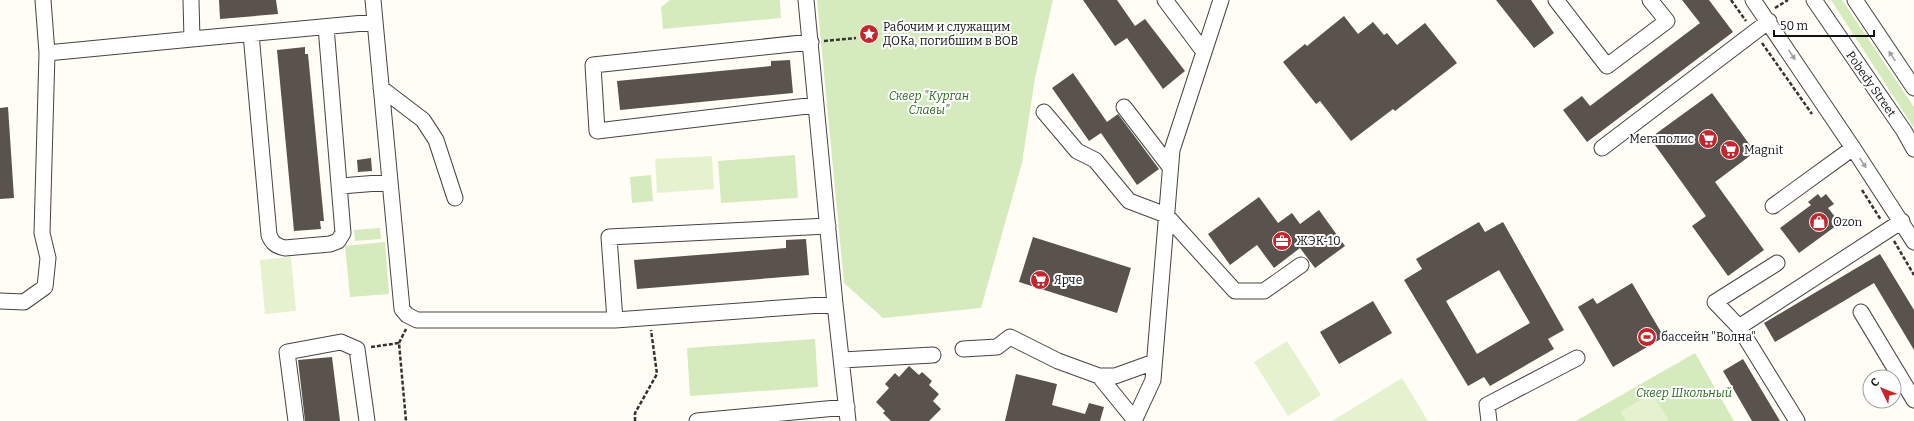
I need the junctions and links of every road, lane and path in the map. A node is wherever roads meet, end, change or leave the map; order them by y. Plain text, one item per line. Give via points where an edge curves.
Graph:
1 (43, 0) edge
2 (191, 0) edge
3 (373, 0) edge
4 (806, 0) edge
5 (1165, 0) edge
6 (1221, 0) edge
7 (1556, 0) edge
8 (1650, 0) edge
9 (1731, 0) edge
10 (1753, 0) edge
11 (1788, 0) edge
12 (1814, 0) edge
13 (1855, 0) edge
14 (1772, 15) junction
15 (375, 22) junction
16 (326, 27) junction
17 (1755, 32) junction
18 (251, 34) junction
19 (856, 38) dead end
20 (192, 40) junction
21 (811, 42) junction
22 (1204, 52) junction
23 (47, 53) junction
24 (382, 88) junction
25 (1914, 88) edge
26 (816, 105) junction
27 (1124, 107) dead end
28 (1044, 112) dead end
29 (1814, 117) dead end
30 (1602, 148) dead end
31 (1853, 148) junction
32 (1914, 149) edge
33 (1170, 166) junction
34 (390, 182) junction
35 (1858, 184) dead end
36 (340, 186) junction
37 (455, 198) dead end
38 (1773, 206) dead end
39 (1166, 215) junction
40 (1902, 221) junction
41 (828, 226) junction
42 (1887, 230) junction
43 (1914, 242) edge
44 (1777, 263) dead end
45 (1302, 265) dead end
46 (1914, 275) edge
47 (0, 301) edge
48 (835, 304) junction
49 (1861, 312) dead end
50 (650, 317) junction
51 (615, 320) junction
52 (1739, 326) junction
53 (357, 349) junction
54 (963, 349) dead end
55 (934, 355) dead end
56 (1577, 358) dead end
57 (842, 360) junction
58 (1154, 362) junction
59 (1099, 376) junction
60 (1914, 400) edge
61 (847, 414) edge
62 (1134, 420) edge
63 (296, 421) edge
64 (367, 421) edge
65 (406, 421) edge
66 (635, 421) edge
67 (698, 421) edge
68 (1489, 421) edge
69 (1797, 421) edge

1 - 23 street
2 - 20 street
3 - 15 street
4 - 21 street
5 - 22 street
6 - 22 street
7 - 8 street via 1607,66 1667,21
9 - 17 path
10 - 14 street
11 - 14 path
12 - 32 street, Pobedy Street
25 -> 13 street
14 - 17 street
14 -> 31 street
15 - 16 street
15 - 24 street
16 - 18 street
16 - 36 street
17 - 29 path
17 - 30 street
18 - 20 street
18 - 36 street via 269,235 272,242 284,248 330,244 338,240 344,233
19 - 21 path
20 - 23 street
21 - 26 street
21 - 26 street via 593,65 597,131
22 - 33 street via 1172,150
23 - 47 street via 42,233 48,258 45,287 24,302
24 - 34 street
24 - 37 street via 422,120 436,140
26 - 41 street
27 - 33 street
28 - 39 street via 1077,151 1095,160 1129,201
31 - 38 street
31 -> 40 street
33 - 39 street
34 - 36 street
34 - 51 street via 402,309 412,319
35 - 42 path
39 - 45 street via 1235,291 1264,291
39 - 58 street
40 - 42 street
40 - 43 street
41 - 48 street
41 - 51 street via 609,237
42 - 46 path
42 - 52 street
44 - 52 street via 1715,302
48 - 50 street
48 - 57 street
49 - 60 street
50 - 51 street
50 - 66 path via 657,374 635,413
52 - 69 street
53 - 63 street via 341,342 287,352
53 - 64 street
53 - 65 path via 399,343
54 - 59 street via 998,348 1010,337 1058,361
55 - 57 street
56 - 68 street via 1488,406
57 - 61 street
58 - 59 street via 1115,376
58 - 62 street via 1152,380
59 - 62 street
61 - 67 street

